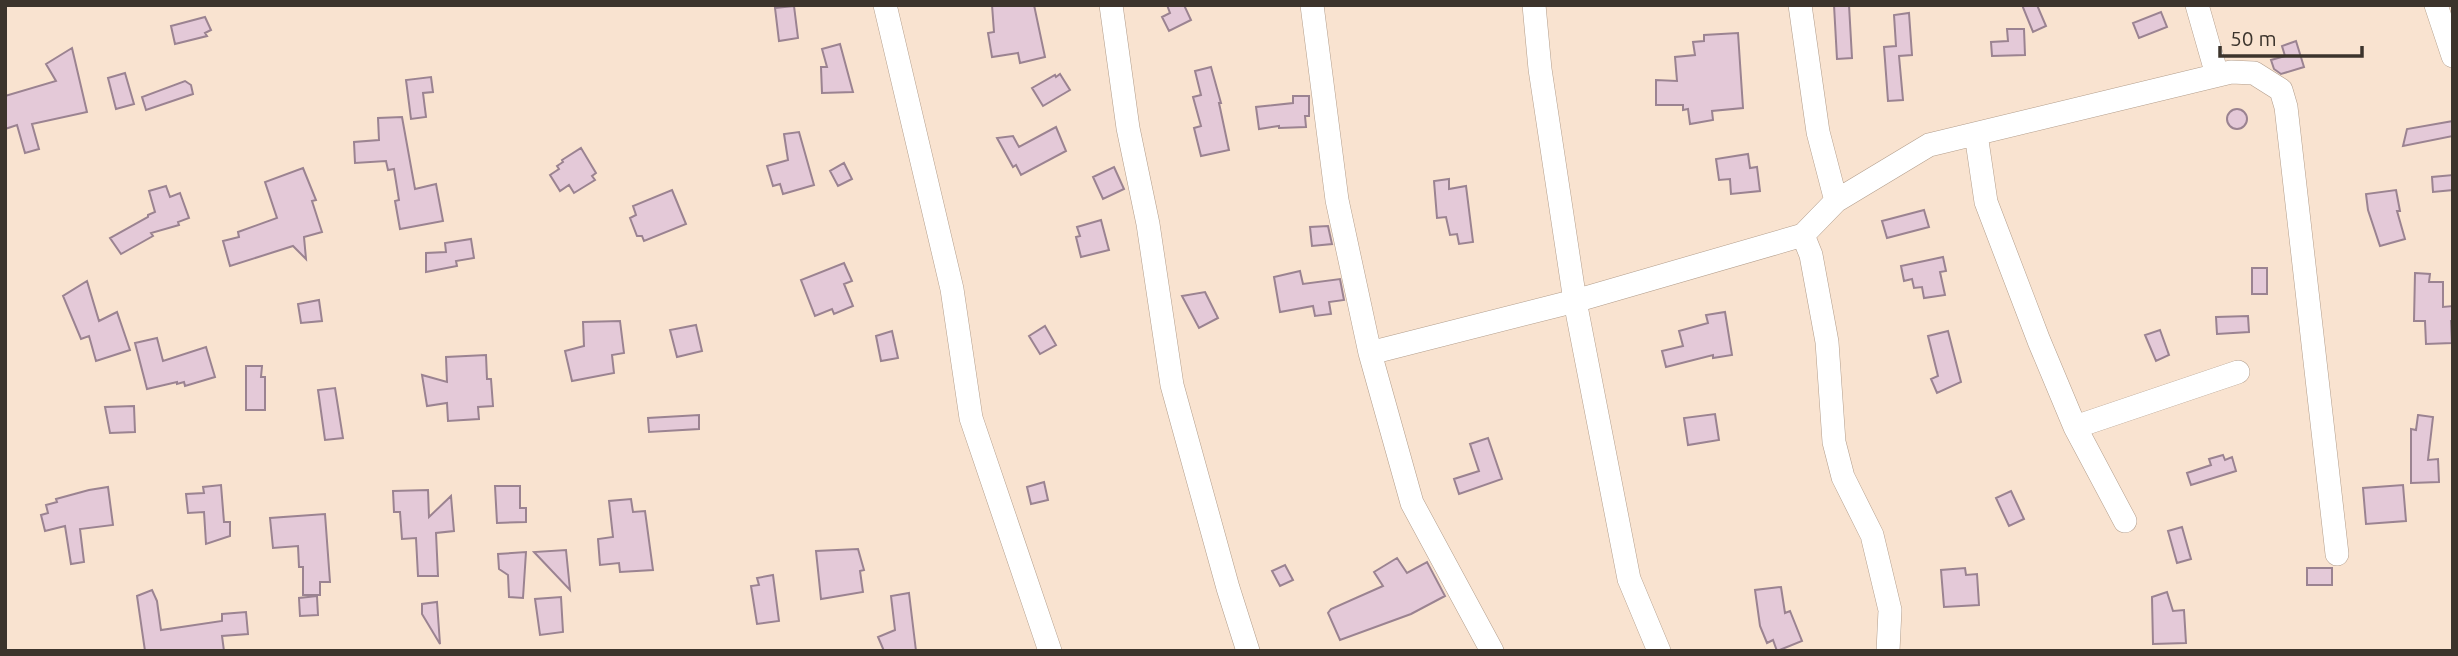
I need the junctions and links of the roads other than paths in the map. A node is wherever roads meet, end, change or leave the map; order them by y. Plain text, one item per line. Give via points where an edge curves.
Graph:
1 (886, 5) edge
2 (1111, 5) edge
3 (1312, 5) edge
4 (1534, 5) edge
5 (1800, 5) edge
6 (2197, 5) edge
7 (2436, 5) edge
8 (2453, 56) edge
9 (2217, 75) junction
10 (1976, 134) junction
11 (1836, 201) junction
12 (1803, 235) junction
13 (1575, 301) junction
14 (1370, 353) junction
15 (2238, 372) dead end
16 (2075, 427) junction
17 (2125, 521) dead end
18 (2337, 554) dead end
19 (1050, 651) edge
20 (1248, 651) edge
21 (1492, 651) edge
22 (1659, 651) edge
23 (1888, 651) edge

1 - 19 street via 952,289 971,418
2 - 20 street via 1172,385
3 - 14 street via 1337,200
4 - 13 street
5 - 11 street via 1818,132
6 - 9 street
7 - 8 street
9 - 10 street
9 - 18 street via 2254,73 2281,90 2286,107
10 - 11 street via 1929,145
10 - 16 street via 1986,202
11 - 12 street
12 - 13 street
12 - 23 street via 1828,342 1834,442 1843,477 1872,535 1890,610
13 - 14 street
13 - 22 street via 1629,579
14 - 21 street via 1412,503
15 - 16 street
16 - 17 street

